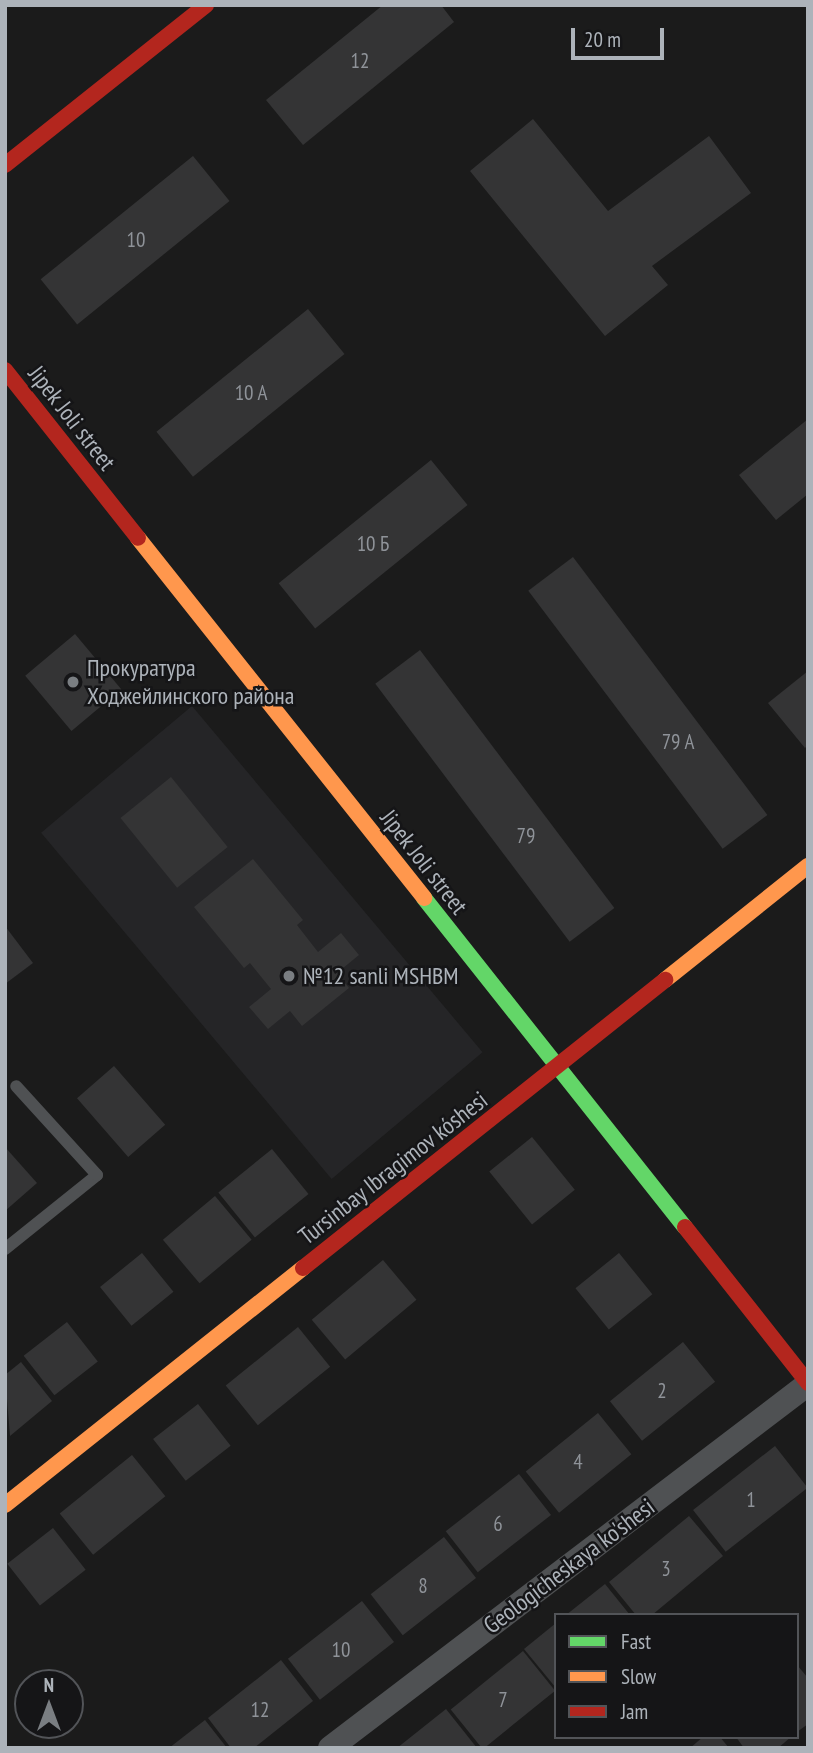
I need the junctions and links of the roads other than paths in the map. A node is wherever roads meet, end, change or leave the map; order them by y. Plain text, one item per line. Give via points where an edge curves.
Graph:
1 (206, 5) edge
2 (5, 165) edge
3 (5, 370) edge
4 (808, 866) edge
5 (557, 1066) junction
6 (16, 1086) dead end
7 (5, 1249) edge
8 (808, 1384) edge
9 (5, 1505) edge
10 (330, 1748) edge

1 - 2 street
3 - 5 street, Jipek Joli street
4 - 5 street, Tursinbay Ibragimov kóshesi
5 - 8 street, Jipek Joli street
5 - 9 street, Tursinbay Ibragimov kóshesi
6 - 7 lane via 97,1175
8 - 10 street, Geologicheskaya ko'shesi

